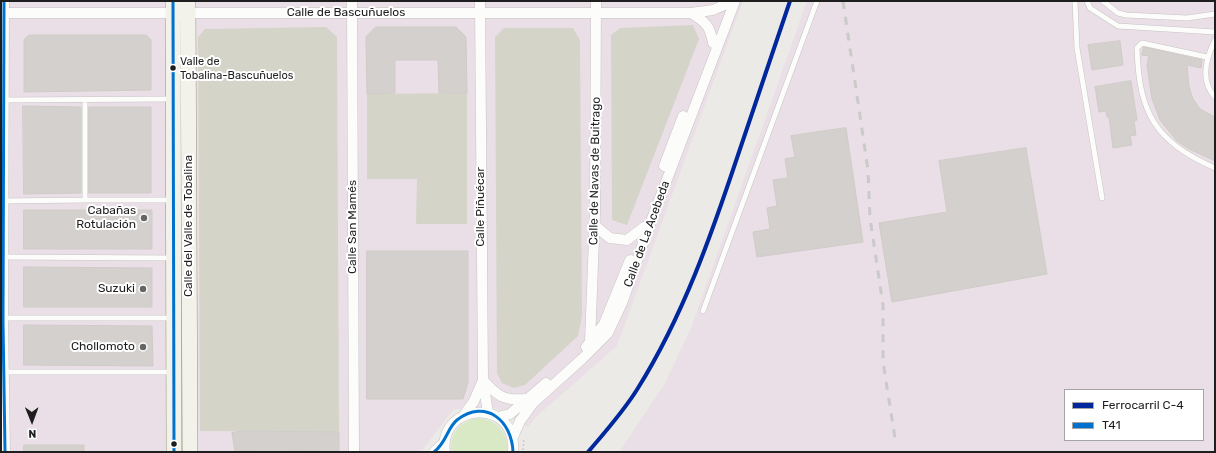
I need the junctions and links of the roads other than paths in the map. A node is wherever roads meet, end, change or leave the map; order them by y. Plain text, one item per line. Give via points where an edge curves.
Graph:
1 (4, 1) edge
2 (352, 1) edge
3 (480, 1) edge
4 (596, 1) edge
5 (817, 1) edge
6 (1075, 1) edge
7 (1087, 1) edge
8 (1103, 1) edge
9 (731, 2) edge
10 (173, 7) edge
11 (188, 7) edge
12 (3, 13) edge
13 (352, 13) junction
14 (596, 13) junction
15 (691, 13) junction
16 (480, 14) junction
17 (1215, 14) edge
18 (1215, 32) edge
19 (1215, 40) edge
20 (713, 43) junction
21 (1207, 57) junction
22 (1215, 97) edge
23 (172, 99) junction
24 (4, 100) junction
25 (85, 100) junction
26 (2, 113) edge
27 (1215, 168) edge
28 (3, 195) edge
29 (1102, 198) dead end
30 (85, 200) junction
31 (172, 200) junction
32 (594, 224) junction
33 (644, 227) junction
34 (173, 258) junction
35 (2, 261) edge
36 (703, 311) dead end
37 (173, 318) junction
38 (2, 321) edge
39 (590, 342) junction
40 (5, 372) junction
41 (173, 372) junction
42 (483, 380) junction
43 (3, 382) edge
44 (526, 399) junction
45 (464, 415) junction
46 (493, 415) junction
47 (513, 437) junction
48 (445, 442) junction
49 (5, 452) edge
50 (174, 452) edge
51 (190, 452) edge
52 (354, 452) edge
53 (434, 452) edge
54 (445, 452) edge
55 (513, 452) edge

1 - 12 street
2 - 13 street, Calle San Mamés
3 - 16 street, Calle Piñuécar
4 - 14 street, Calle de Navas de Buitrago
5 - 36 lane
6 - 29 lane via 1076,48
7 - 18 lane via 1090,8 1118,26
8 - 17 lane via 1118,13 1126,15 1187,18
9 - 15 street, Calle de Bascuñuelos via 713,10
9 - 20 street, Calle de La Acebeda
9 - 47 street, Calle de La Acebeda via 622,303 608,333 533,403 520,421
10 - 11 street, Calle de Bascuñuelos
10 - 12 street, Calle de Bascuñuelos
10 - 23 main road, Calle del Valle de Tobalina
11 - 13 street, Calle de Bascuñuelos
11 - 51 main road, Calle del Valle de Tobalina
12 - 24 street
13 - 16 street, Calle de Bascuñuelos
13 - 52 street, Calle San Mamés
14 - 15 street, Calle de Bascuñuelos
14 - 16 street, Calle de Bascuñuelos
14 - 32 street, Calle de Navas de Buitrago
15 - 20 street via 705,21
16 - 42 street, Calle Piñuécar
19 - 21 lane
20 - 33 street, Calle de La Acebeda via 674,139
21 - 22 lane via 1207,80
21 - 27 lane via 1142,43 1137,48 1138,76 1146,109 1168,141 1190,157
23 - 25 lane
23 - 31 main road, Calle del Valle de Tobalina
24 - 25 lane
24 - 26 street
25 - 30 lane
26 - 28 street
28 - 30 lane
28 - 35 street
30 - 31 lane
31 - 34 main road, Calle del Valle de Tobalina
32 - 33 street via 610,238 627,240
32 - 39 street, Calle de Navas de Buitrago
33 - 39 street, Calle de La Acebeda via 604,324
34 - 35 lane
34 - 37 main road, Calle del Valle de Tobalina
35 - 38 street
37 - 38 lane
37 - 41 main road, Calle del Valle de Tobalina
38 - 40 street
39 - 44 street, Calle de La Acebeda via 579,355
40 - 41 lane
40 - 43 street
41 - 50 main road, Calle del Valle de Tobalina
42 - 44 street via 503,398
42 - 45 street via 474,402
42 - 46 street, Calle Piñuécar
43 - 49 street
44 - 46 street, Calle de La Acebeda via 510,414
45 - 46 street via 476,412
45 - 48 street via 451,426
46 - 47 street via 507,426
47 - 55 street
48 - 53 street
48 - 54 street

